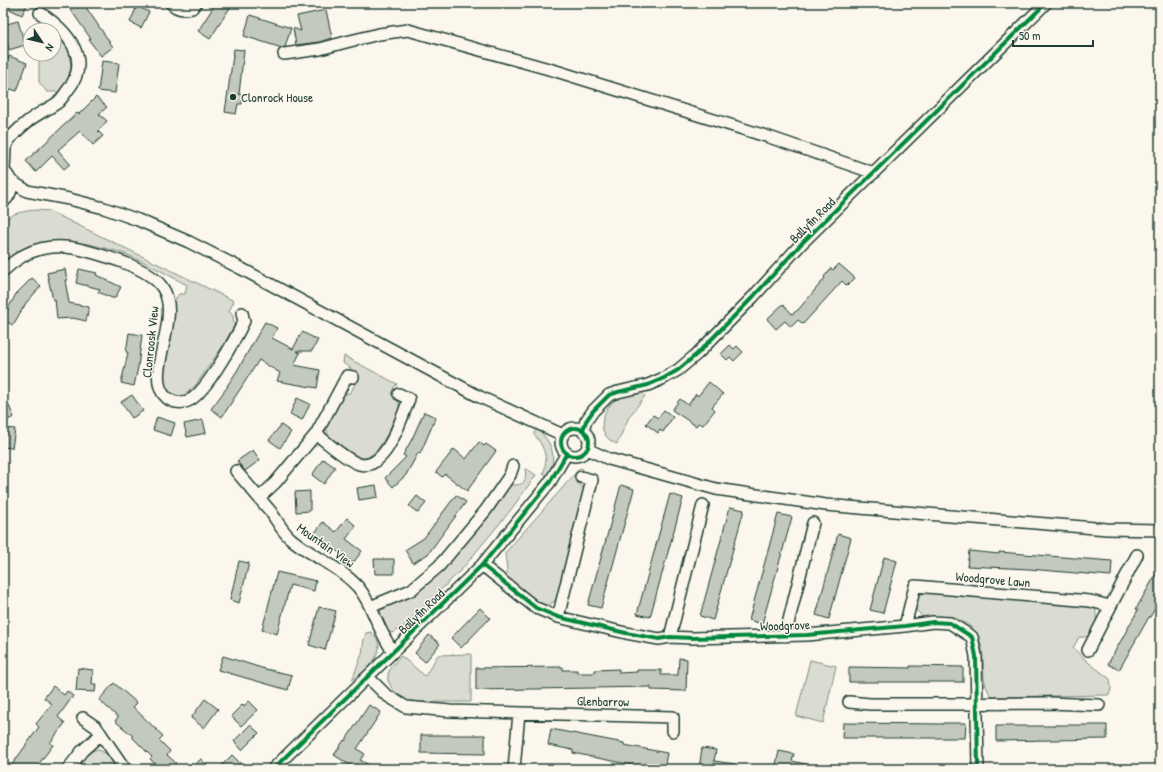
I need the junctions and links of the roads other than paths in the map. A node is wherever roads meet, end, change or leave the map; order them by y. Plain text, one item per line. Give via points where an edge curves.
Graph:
1 (171, 3) edge
2 (196, 3) edge
3 (1046, 3) edge
4 (40, 13) dead end
5 (284, 54) dead end
6 (4, 150) edge
7 (4, 171) edge
8 (874, 173) junction
9 (11, 182) junction
10 (27, 191) junction
11 (6, 199) edge
12 (3, 271) edge
13 (242, 313) dead end
14 (353, 377) dead end
15 (399, 394) dead end
16 (583, 430) junction
17 (316, 434) junction
18 (563, 435) junction
19 (587, 449) junction
20 (567, 453) junction
21 (236, 471) dead end
22 (514, 473) dead end
23 (581, 477) dead end
24 (259, 498) junction
25 (703, 505) dead end
26 (813, 523) dead end
27 (1160, 530) edge
28 (1137, 555) dead end
29 (482, 565) junction
30 (1110, 606) junction
31 (370, 607) junction
32 (558, 617) junction
33 (906, 626) junction
34 (670, 636) junction
35 (785, 636) junction
36 (1088, 650) dead end
37 (393, 652) junction
38 (367, 678) junction
39 (849, 702) dead end
40 (977, 704) junction
41 (1099, 705) dead end
42 (519, 713) junction
43 (83, 718) dead end
44 (673, 731) dead end
45 (101, 734) junction
46 (68, 769) edge
47 (125, 769) edge
48 (273, 769) edge
49 (514, 769) edge
50 (978, 769) edge

1 - 2 street via 176,8 185,10 192,8
3 - 8 street, Ballyfin Road
4 - 6 street via 69,39 75,49 78,69 75,80 57,103 36,114 8,141
5 - 8 street via 320,50 378,34 408,30 579,78 769,137
6 - 7 street
7 - 9 street
8 - 16 street, Ballyfin Road via 801,244 753,298 697,354 664,378 609,395 593,411
9 - 10 street
9 - 11 street via 12,187
10 - 11 street
10 - 18 street via 104,208 189,242 480,397
12 - 13 street, Clonroosk View via 24,254 61,247 106,257 156,280 163,288 169,306 159,364 159,380 162,393 176,402 192,399 209,379 244,321
14 - 17 street via 347,376
15 - 17 street via 409,399 390,445 372,463 364,465 352,461
16 - 18 street via 568,429
16 - 19 street via 588,436
17 - 24 street
18 - 20 street via 562,446
19 - 20 street via 580,455
19 - 27 street via 609,459 716,488 826,504 1107,529
20 - 29 street, Ballyfin Road via 550,482
21 - 24 street, Mountain View
22 - 31 street via 473,527 431,573 411,590
23 - 32 street via 592,480
24 - 31 street, Mountain View via 289,537 350,579 366,597
25 - 34 street
26 - 35 street, Woodgrove
28 - 30 street
29 - 32 street, Woodgrove via 536,608
29 - 37 street, Ballyfin Road
30 - 33 street, Woodgrove Lawn via 1090,601 915,586
30 - 36 street
31 - 37 street, Mountain View via 382,636
32 - 34 street, Woodgrove via 659,639
33 - 35 street, Woodgrove
33 - 40 street, Woodgrove via 933,622 950,623 972,637 976,656
34 - 35 street, Woodgrove
37 - 38 street, Ballyfin Road
38 - 42 street, Glenbarrow via 386,695 406,707
38 - 48 street, Ballyfin Road
39 - 40 street
40 - 41 street
40 - 50 street, Woodgrove
42 - 44 street, Glenbarrow via 673,717
42 - 49 street
43 - 45 street
45 - 46 street via 82,751
45 - 47 street

